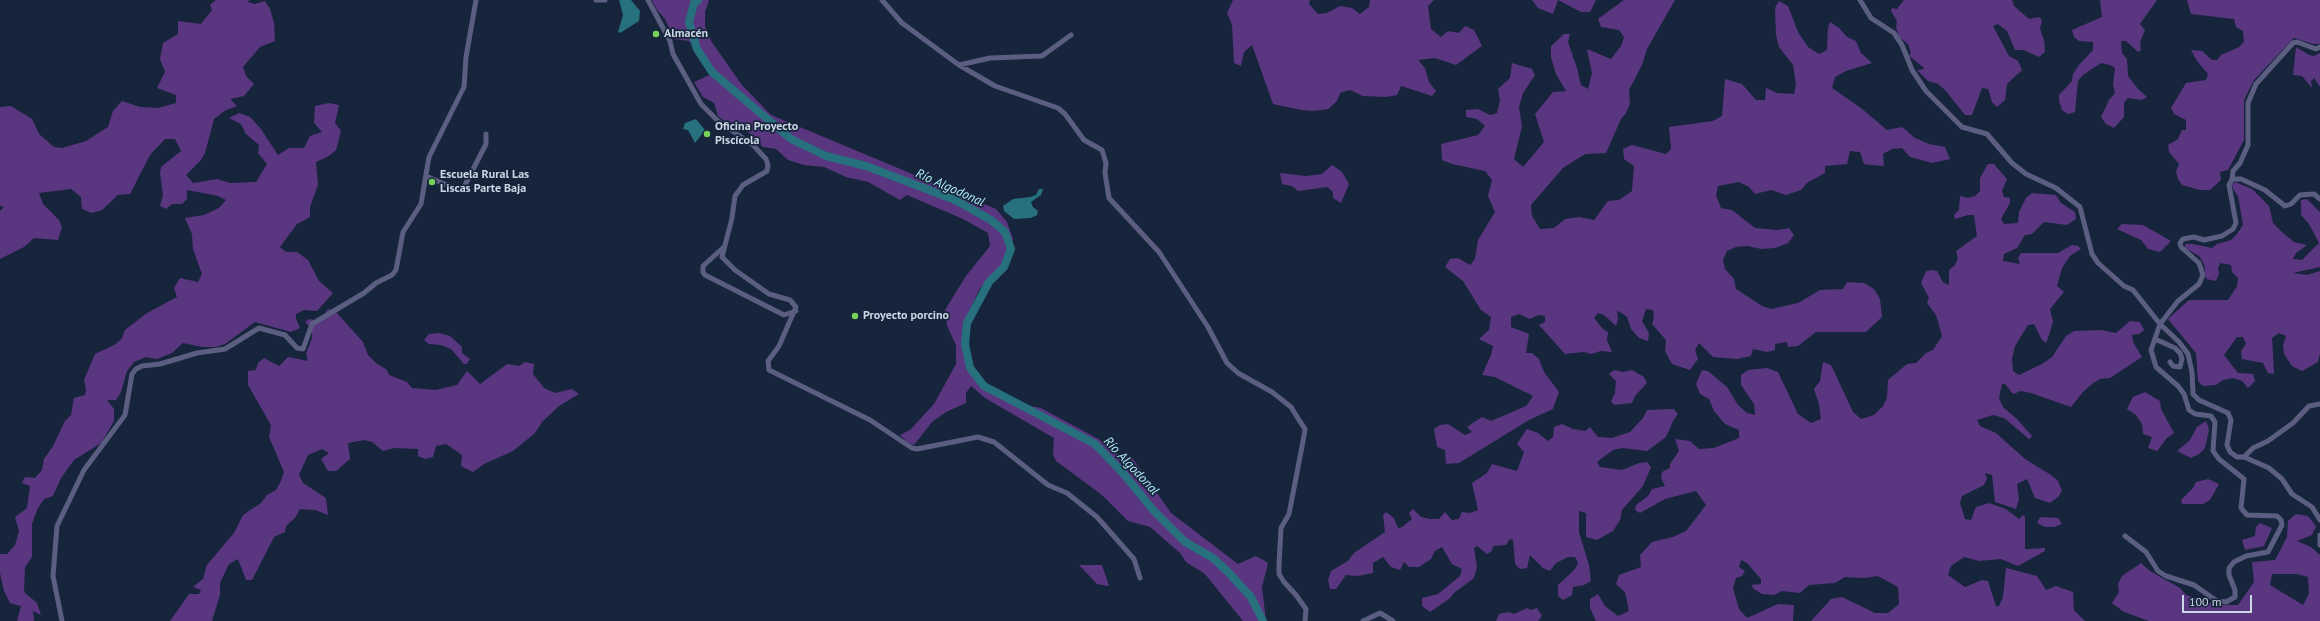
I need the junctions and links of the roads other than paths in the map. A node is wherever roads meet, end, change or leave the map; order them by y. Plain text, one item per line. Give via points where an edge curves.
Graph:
1 (476, 0) edge
2 (596, 0) edge
3 (605, 0) edge
4 (648, 0) edge
5 (882, 0) edge
6 (1860, 0) edge
7 (1071, 35) dead end
8 (2320, 47) edge
9 (959, 65) junction
10 (486, 134) dead end
11 (426, 176) junction
12 (2232, 179) junction
13 (2320, 199) edge
14 (724, 247) junction
15 (796, 311) junction
16 (2160, 324) junction
17 (2155, 339) junction
18 (2170, 362) dead end
19 (2320, 404) edge
20 (2244, 457) junction
21 (2320, 520) edge
22 (2320, 535) edge
23 (2125, 536) dead end
24 (2320, 545) edge
25 (1140, 578) dead end
26 (62, 621) edge
27 (1305, 621) edge
28 (1363, 621) edge
29 (1393, 621) edge

1 - 11 street via 466,56 464,87 429,157
2 - 3 street
4 - 14 street via 700,104 714,118 753,145 768,165 763,174 738,190
5 - 9 street via 902,23
6 - 16 street via 1871,18 1894,33 1912,70 1926,91 1962,127 1987,134 2012,163 2026,174 2056,188 2080,207 2092,254 2098,263 2132,290
7 - 9 street via 1042,56 990,58
8 - 12 street via 2316,49 2293,43 2256,84 2248,102 2248,145 2240,163 2233,171
9 - 27 street via 995,86 1058,108 1084,140 1102,150 1106,163 1109,198 1159,252 1208,327 1227,363 1238,373 1272,392 1299,420 1304,436 1289,514 1281,528 1279,574 1302,601 1306,609
10 - 11 street via 486,144 464,187 451,187
11 - 26 street via 421,204 403,232 396,270 392,275 312,324 303,349 298,348 285,334 259,328 225,349 142,366 132,374 125,414 84,470 57,526 53,576
12 - 13 street via 2241,179 2265,190 2285,206 2300,195 2314,194
12 - 16 street via 2230,185 2236,223 2233,229 2222,236 2204,240 2194,237 2183,239 2181,246 2199,262 2203,275 2199,284 2178,301
14 - 15 street via 722,257 725,262 769,294 794,303
14 - 15 street via 703,266 705,275 784,315
15 - 25 street via 779,346 768,361 769,370 863,416 912,448 978,437 994,442 1048,485 1067,493 1097,517 1134,559
16 - 17 street
16 - 20 street via 2188,354 2193,394 2199,400 2228,414 2232,420 2227,445 2230,452 2237,457
17 - 18 street via 2180,353 2180,367 2173,366
17 - 23 street via 2151,350 2156,367 2178,386 2184,394 2189,410 2195,414 2211,416 2215,422 2213,451 2218,459 2244,479 2241,508 2247,515 2277,516 2282,525 2268,552 2246,556 2234,562 2229,568 2235,590 2234,597 2226,602 2217,601 2194,585 2162,573 2146,552
19 - 20 street via 2309,406 2293,423 2268,441 2253,448
20 - 21 street via 2269,468 2282,479 2292,494 2312,507
22 - 24 street
28 - 29 street via 1380,614

